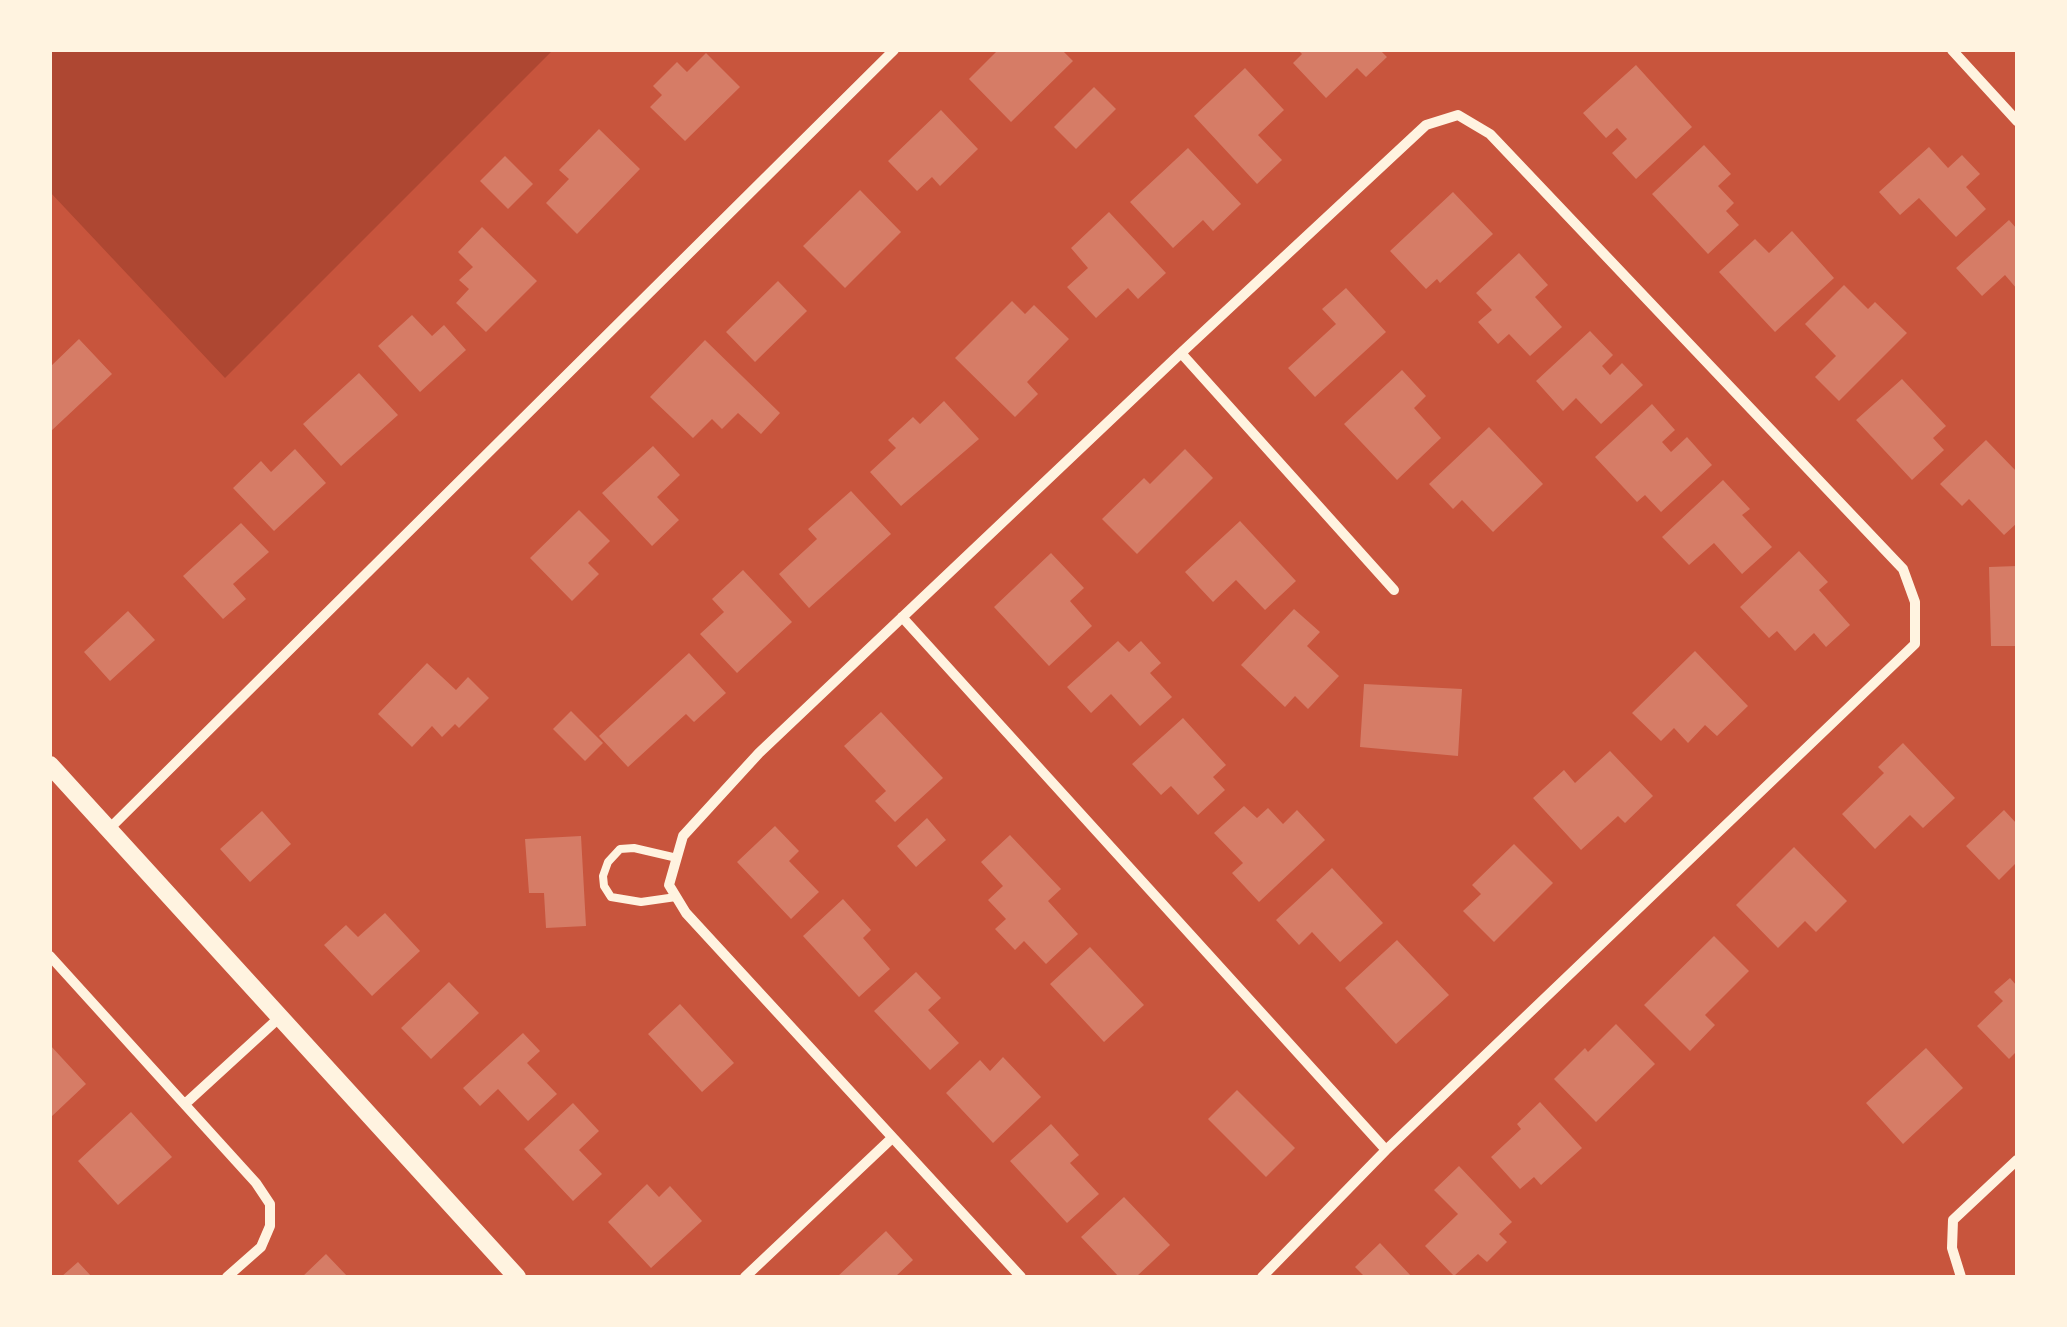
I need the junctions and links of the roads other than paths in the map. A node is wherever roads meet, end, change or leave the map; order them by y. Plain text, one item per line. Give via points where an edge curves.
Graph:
1 (894, 50) edge
2 (1952, 50) edge
3 (2017, 120) edge
4 (1181, 353) junction
5 (1394, 590) dead end
6 (902, 617) junction
7 (50, 765) edge
8 (108, 829) junction
9 (677, 858) junction
10 (676, 897) junction
11 (50, 956) edge
12 (280, 1018) junction
13 (185, 1104) junction
14 (890, 1138) junction
15 (1386, 1150) junction
16 (2017, 1160) edge
17 (227, 1277) edge
18 (517, 1277) edge
19 (745, 1277) edge
20 (1021, 1277) edge
21 (1262, 1277) edge
22 (1960, 1277) edge

1 - 8 street
2 - 3 street
4 - 5 street
4 - 6 street
4 - 15 street via 1426,125 1458,115 1490,134 1903,569 1916,602 1915,644
6 - 9 street via 759,754 683,836
6 - 15 street
7 - 8 street
8 - 12 street
9 - 10 street via 668,884
9 - 10 lane via 620,849 603,876 611,897
10 - 14 street
11 - 13 street
12 - 13 street
12 - 18 street
13 - 17 street via 270,1204 261,1247
14 - 19 street
14 - 20 street
15 - 21 street
16 - 22 street via 1953,1220

